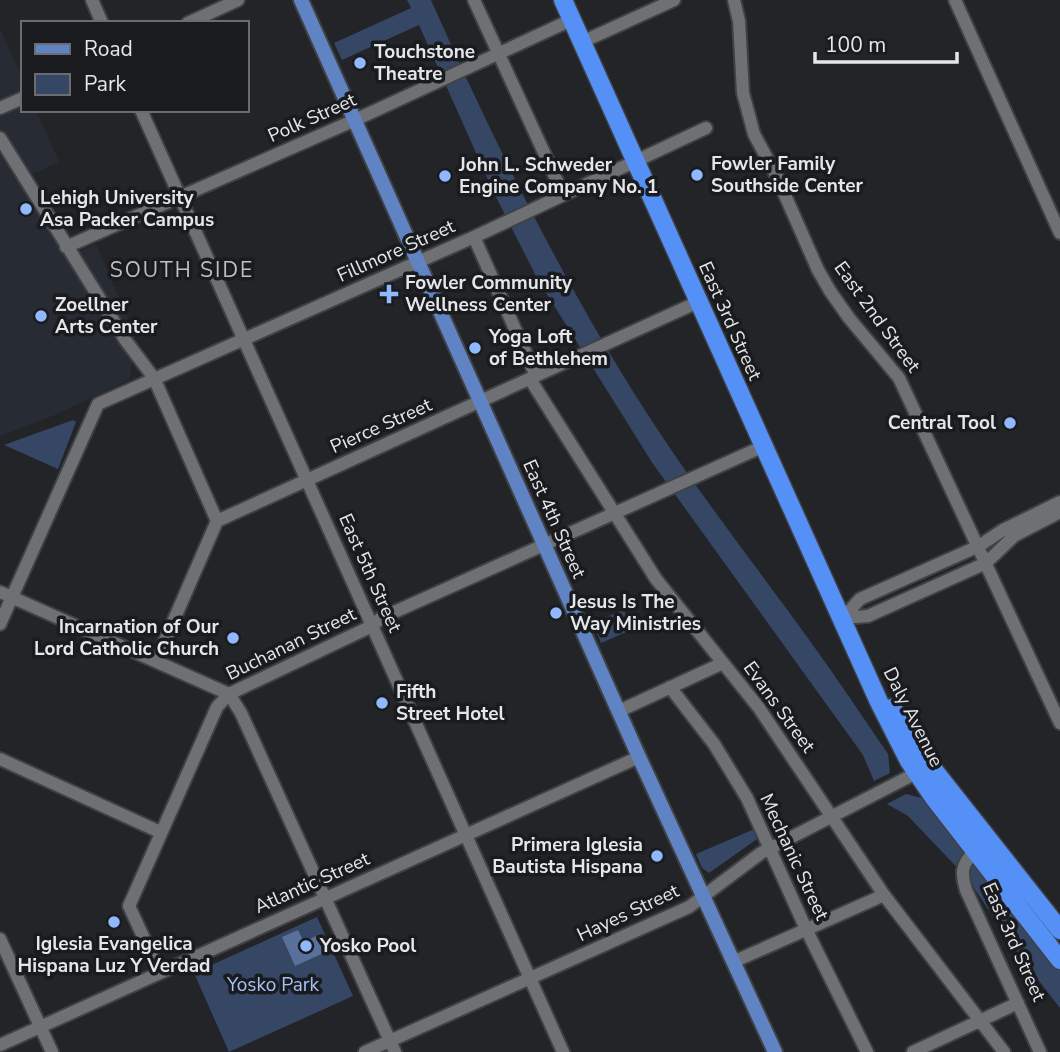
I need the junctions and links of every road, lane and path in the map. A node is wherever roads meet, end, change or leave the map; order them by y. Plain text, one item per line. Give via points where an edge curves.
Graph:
1 (92, 0) edge
2 (238, 0) edge
3 (301, 0) edge
4 (474, 0) edge
5 (563, 0) edge
6 (674, 0) edge
7 (734, 0) edge
8 (955, 0) edge
9 (655, 4) edge
10 (572, 20) junction
11 (101, 21) edge
12 (192, 21) edge
13 (582, 42) junction
14 (498, 53) junction
15 (21, 99) edge
16 (0, 108) edge
17 (142, 112) edge
18 (355, 120) junction
19 (706, 128) dead end
20 (0, 138) edge
21 (635, 161) junction
22 (563, 194) junction
23 (180, 198) junction
24 (1060, 233) edge
25 (474, 237) junction
26 (66, 247) junction
27 (418, 262) junction
28 (698, 302) junction
29 (244, 339) junction
30 (154, 378) junction
31 (533, 378) junction
32 (481, 402) junction
33 (764, 446) junction
34 (307, 481) junction
35 (1060, 502) edge
36 (1060, 512) edge
37 (614, 513) junction
38 (217, 521) junction
39 (545, 544) junction
40 (979, 546) junction
41 (986, 564) junction
42 (6, 595) edge
43 (843, 618) junction
44 (0, 624) edge
45 (372, 626) junction
46 (861, 658) joint
47 (156, 661) junction
48 (723, 663) junction
49 (670, 687) junction
50 (229, 694) junction
51 (619, 710) junction
52 (1060, 723) edge
53 (639, 757) junction
54 (0, 760) edge
55 (923, 769) junction
56 (832, 817) junction
57 (160, 832) junction
58 (466, 835) junction
59 (770, 847) junction
60 (974, 852) junction
61 (884, 895) junction
62 (703, 897) junction
63 (326, 898) junction
64 (806, 929) junction
65 (1060, 930) edge
66 (0, 939) edge
67 (1060, 960) edge
68 (733, 962) junction
69 (160, 973) junction
70 (530, 978) junction
71 (1018, 1003) junction
72 (981, 1021) junction
73 (40, 1027) junction
74 (0, 1045) edge
75 (392, 1046) edge
76 (52, 1052) edge
77 (365, 1052) edge
78 (563, 1052) edge
79 (775, 1052) edge
80 (867, 1052) edge
81 (913, 1052) edge
82 (1004, 1052) edge
83 (1040, 1052) edge

1 - 11 street
2 - 12 street
3 - 18 main road, East 4th Street
4 - 14 street
5 - 10 highway, East 3rd Street
6 - 9 street
7 - 40 street, East 2nd Street via 743,93 754,134 830,291 899,378
8 - 24 street
9 - 13 street
10 - 13 highway, East 3rd Street
10 - 14 street, Polk Street
13 - 21 highway, East 3rd Street
14 - 18 street, Polk Street
14 - 22 street
15 - 16 street
17 - 23 street, East 5th Street
18 - 23 street, Polk Street
18 - 27 main road, East 4th Street
19 - 21 street, Fillmore Street
20 - 26 street
21 - 22 street, Fillmore Street
21 - 28 highway, East 3rd Street
22 - 25 street, Fillmore Street
23 - 26 street, Polk Street
23 - 29 street, East 5th Street
25 - 27 street, Fillmore Street
25 - 31 street, Evans Street
26 - 30 street
27 - 29 street, Fillmore Street
27 - 32 main road, East 4th Street
28 - 31 street, Pierce Street
28 - 33 highway, East 3rd Street
29 - 30 street, Fillmore Street
29 - 34 street, East 5th Street
30 - 38 street
30 - 42 street, Fillmore Street via 98,404
31 - 32 street, Pierce Street
31 - 37 street, Evans Street
32 - 34 street, Pierce Street
32 - 39 main road, East 4th Street
33 - 37 street, Buchanan Street
33 - 43 highway, East 3rd Street
34 - 38 street, Pierce Street
34 - 45 street, East 5th Street
35 - 40 street
36 - 41 street via 1014,536
37 - 39 street, Buchanan Street
37 - 48 street, Evans Street via 656,579
38 - 47 street
39 - 45 street, Buchanan Street
39 - 51 main road, East 4th Street
40 - 41 street, East 2nd Street
40 - 43 street via 860,599
41 - 43 street via 868,616
41 - 52 street, East 2nd Street
42 - 44 street
42 - 47 street
43 - 46 highway, East 3rd Street
45 - 50 street, Buchanan Street
45 - 58 street, East 5th Street
46 - 55 highway, Daly Avenue via 879,702
47 - 50 street
48 - 49 street
48 - 56 street, Evans Street
49 - 51 street
49 - 59 street, Mechanic Street via 724,760
50 - 57 street, Buchanan Street via 217,707
50 - 63 street
51 - 53 main road, East 4th Street
53 - 58 street, Atlantic Street
53 - 62 main road, East 4th Street
54 - 57 street
55 - 56 street, Hayes Street
55 - 60 highway, Daly Avenue
55 - 65 highway, Daly Avenue
56 - 59 street, Hayes Street
56 - 61 street, Evans Street
57 - 69 street, Buchanan Street via 129,906
58 - 63 street, Atlantic Street
58 - 70 street, East 5th Street
59 - 62 street, Hayes Street
59 - 64 street, Mechanic Street
60 - 67 highway, Daly Avenue
60 - 71 street, East 3rd Street via 964,862 962,877
61 - 64 street
61 - 72 street, Evans Street
62 - 68 main road, East 4th Street
62 - 70 street, Hayes Street
63 - 69 street, Atlantic Street
63 - 75 street
64 - 68 street
64 - 80 street, Mechanic Street
66 - 73 street
68 - 79 main road, East 4th Street
69 - 73 street, Atlantic Street
70 - 75 street, Hayes Street
70 - 78 street, East 5th Street
71 - 72 street
71 - 83 street, East 3rd Street
72 - 81 street
72 - 82 street, Evans Street
73 - 74 street, Atlantic Street
73 - 76 street
75 - 77 street, Hayes Street

